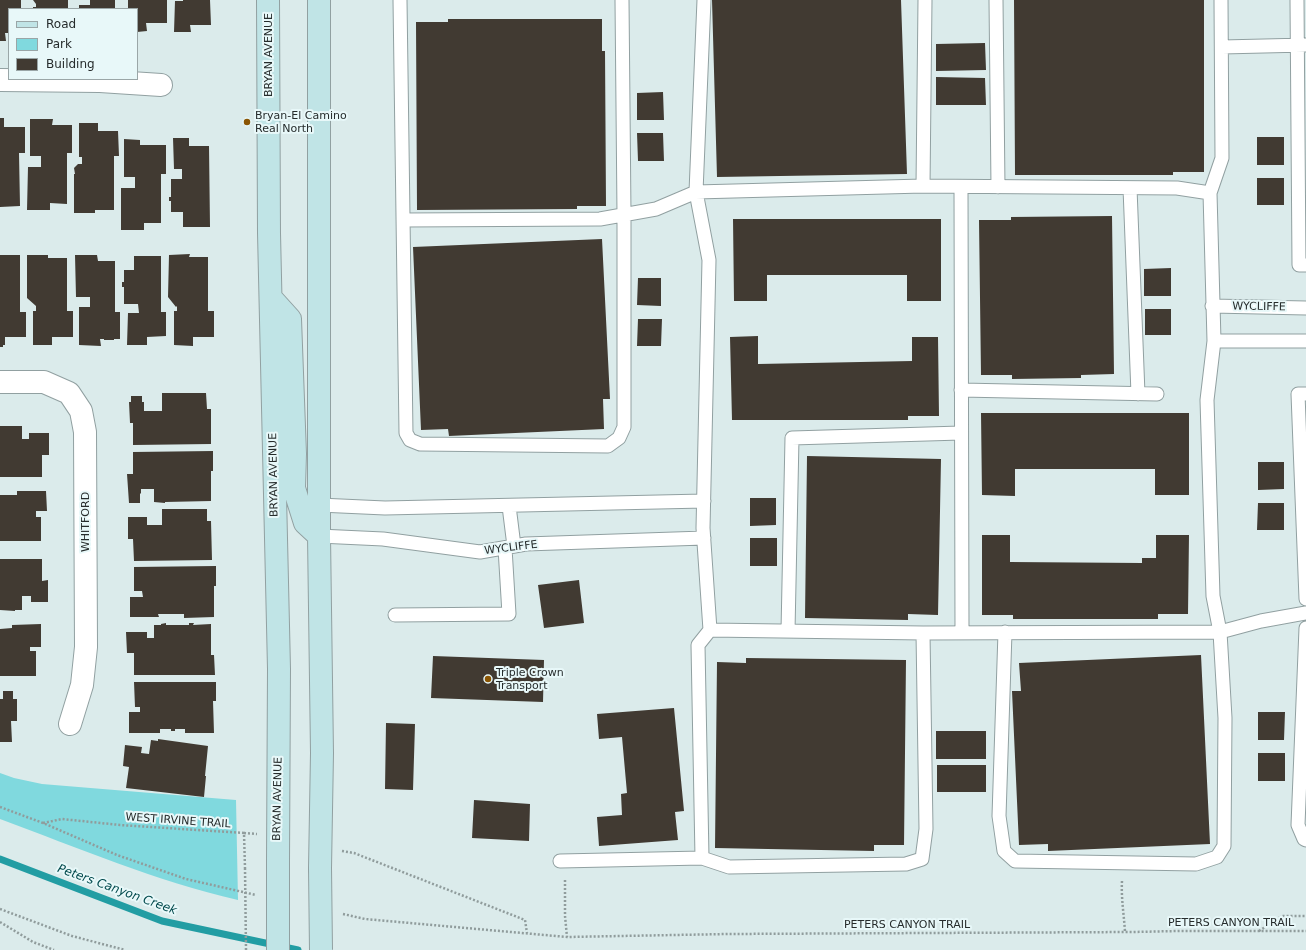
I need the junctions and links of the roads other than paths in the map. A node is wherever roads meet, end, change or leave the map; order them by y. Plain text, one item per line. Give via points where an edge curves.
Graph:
1 (268, 0) edge
2 (319, 0) edge
3 (400, 0) edge
4 (622, 0) edge
5 (704, 0) edge
6 (925, 0) edge
7 (996, 0) edge
8 (1221, 0) edge
9 (1297, 0) edge
10 (1302, 45) edge
11 (1222, 47) junction
12 (0, 80) edge
13 (161, 85) dead end
14 (923, 186) junction
15 (961, 187) junction
16 (998, 187) junction
17 (1130, 188) junction
18 (696, 192) junction
19 (1210, 193) junction
20 (624, 215) junction
21 (403, 220) junction
22 (1306, 265) edge
23 (271, 298) junction
24 (1212, 306) junction
25 (1306, 308) edge
26 (1214, 341) junction
27 (1306, 341) edge
28 (0, 382) edge
29 (961, 390) junction
30 (1138, 394) junction
31 (1157, 394) dead end
32 (1306, 394) edge
33 (961, 433) junction
34 (704, 501) junction
35 (319, 505) junction
36 (509, 506) junction
37 (319, 536) junction
38 (704, 538) junction
39 (509, 547) junction
40 (1306, 599) edge
41 (1306, 614) edge
42 (395, 615) dead end
43 (1306, 628) edge
44 (710, 630) junction
45 (788, 631) junction
46 (962, 632) junction
47 (1005, 632) junction
48 (1220, 632) junction
49 (923, 633) junction
50 (70, 724) dead end
51 (1306, 840) edge
52 (702, 858) junction
53 (560, 861) road end
54 (278, 950) edge
55 (321, 950) edge

1 - 23 main road, BRYAN AVENUE
2 - 35 main road
3 - 21 lane
4 - 20 lane
5 - 18 lane
6 - 14 lane
7 - 16 lane
8 - 11 lane
9 - 10 lane
10 - 11 lane
10 - 22 lane via 1299,265
11 - 19 lane via 1222,158
12 - 13 street via 100,81
14 - 15 lane
14 - 18 lane
15 - 16 lane
15 - 29 lane
16 - 17 lane
17 - 19 lane via 1177,188
17 - 30 lane
18 - 20 lane via 656,209
18 - 34 lane via 709,260
19 - 24 lane
20 - 21 lane via 600,219
20 - 21 lane via 624,428 619,438 608,446 420,444 410,440 406,433
23 - 37 main road via 290,319 294,488 305,522
23 - 54 main road, BRYAN AVENUE, bridge via 279,668
24 - 25 lane, WYCLIFFE
24 - 26 lane
26 - 27 lane
26 - 48 lane via 1207,400 1212,596
28 - 50 street, WHITFORD via 44,382 69,393 81,411 85,432 86,647 82,685
29 - 30 lane
29 - 33 lane
30 - 31 lane
32 - 40 lane via 1298,394
33 - 45 lane via 792,438
33 - 46 lane
34 - 36 lane
34 - 38 lane
35 - 36 lane via 385,508
35 - 37 main road
36 - 39 lane
37 - 39 lane, WYCLIFFE via 383,540 480,552
37 - 55 main road, bridge via 322,676
38 - 39 lane, WYCLIFFE via 526,544
38 - 44 lane
39 - 42 lane via 509,614
41 - 48 lane via 1260,621
43 - 51 lane via 1298,825
44 - 45 lane
44 - 52 lane via 698,645
45 - 49 lane
46 - 47 lane
46 - 49 lane
47 - 48 lane
47 - 48 lane via 999,816 1004,851 1015,862 1196,864 1217,857 1224,846 1225,718
49 - 52 lane via 926,829 922,859 906,864 729,867
52 - 53 lane

